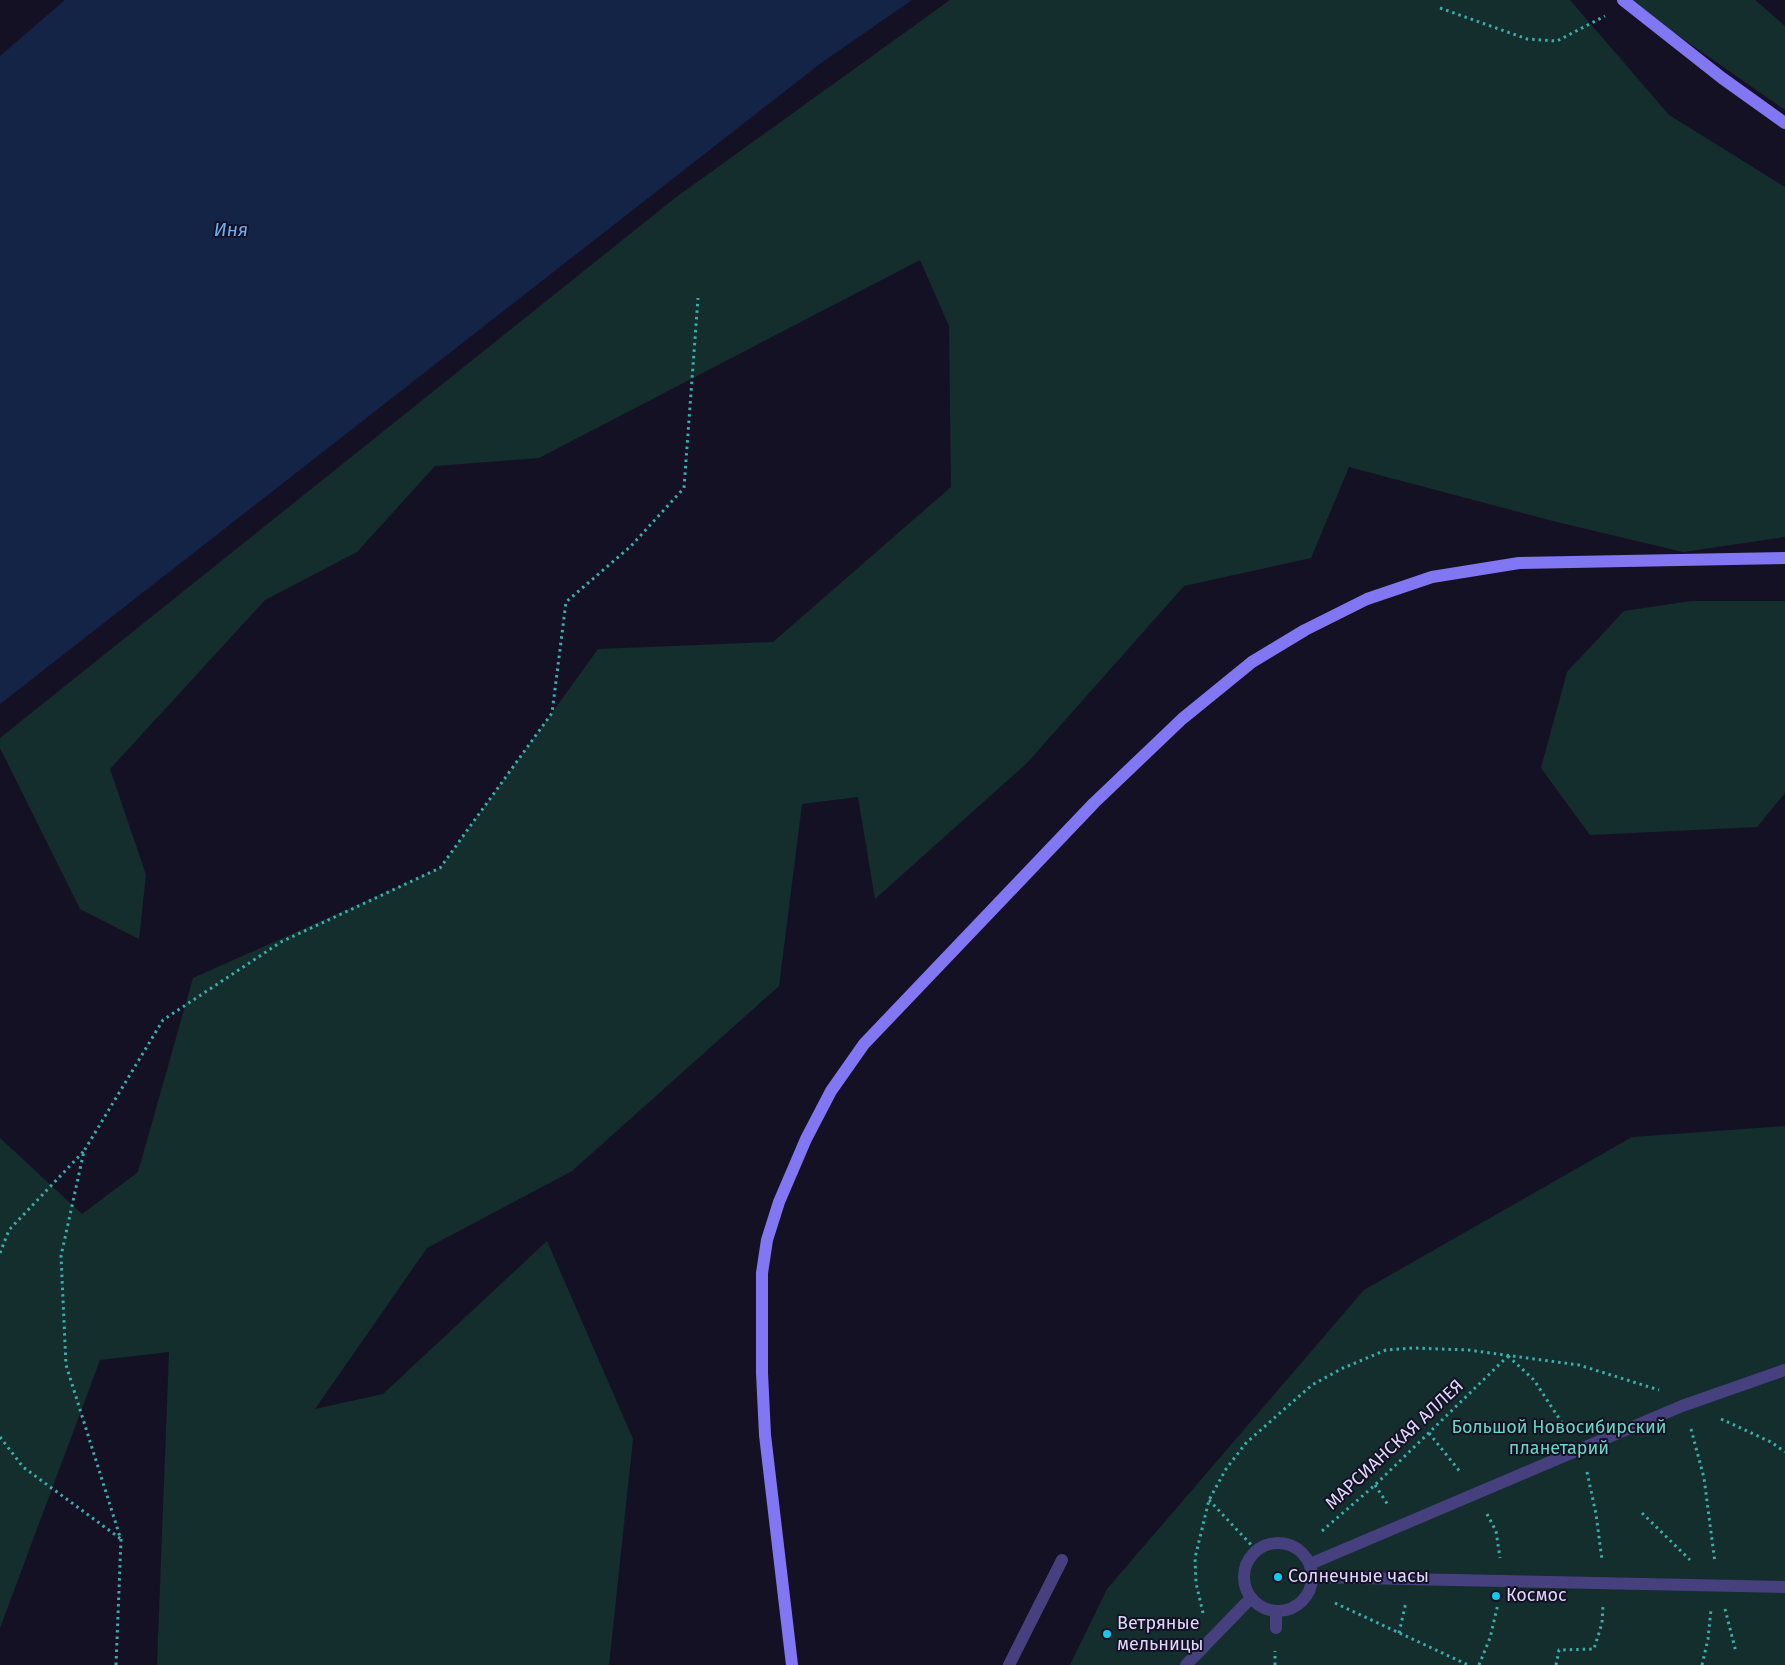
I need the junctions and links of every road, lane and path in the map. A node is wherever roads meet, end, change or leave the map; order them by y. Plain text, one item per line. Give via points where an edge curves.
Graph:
1 (1626, 2) edge
2 (1440, 8) dead end
3 (1785, 123) edge
4 (698, 298) dead end
5 (1785, 558) edge
6 (84, 1151) junction
7 (0, 1253) edge
8 (1508, 1356) junction
9 (1785, 1370) edge
10 (1686, 1405) junction
11 (1430, 1433) junction
12 (0, 1437) edge
13 (1579, 1450) junction
14 (1785, 1452) edge
15 (1475, 1494) junction
16 (1209, 1500) junction
17 (1642, 1514) dead end
18 (121, 1540) junction
19 (1256, 1550) junction
20 (1062, 1560) dead end
21 (1307, 1560) junction
22 (1312, 1577) junction
23 (1502, 1581) junction
24 (1604, 1583) junction
25 (1714, 1586) junction
26 (1785, 1587) edge
27 (1309, 1591) junction
28 (1250, 1599) junction
29 (1276, 1612) junction
30 (1276, 1628) dead end
31 (1214, 1636) junction
32 (1736, 1652) dead end
33 (116, 1665) edge
34 (792, 1665) edge
35 (1009, 1665) edge
36 (1186, 1665) edge
37 (1468, 1665) edge
38 (1479, 1665) edge
39 (1556, 1665) edge
40 (1702, 1665) edge

1 - 2 path via 1557,42 1526,39
1 - 3 main road
4 - 6 path via 684,488 631,546 566,602 552,713 440,868 281,942 164,1020
5 - 34 main road via 1519,563 1432,577 1367,599 1305,630 1252,662 1182,719 1094,803 864,1044 831,1090 806,1139 779,1202 767,1240 762,1272 765,1435
6 - 7 path via 9,1230
6 - 18 path via 61,1256 66,1365
8 - 10 path via 1578,1365 1658,1389
8 - 11 path, МАРСИАНСКАЯ АЛЛЕЯ
8 - 13 path via 1534,1380
8 - 16 path via 1468,1350 1413,1348 1386,1350 1343,1368 1312,1385 1246,1443 1226,1469
9 - 10 street
10 - 13 street
10 - 14 path via 1772,1442
10 - 25 path via 1704,1478 1715,1561
11 - 15 path
11 - 21 path, МАРСИАНСКАЯ АЛЛЕЯ via 1314,1538
12 - 18 path via 23,1466
13 - 15 street
13 - 24 path via 1596,1514
15 - 21 street
15 - 23 path via 1496,1531
16 - 19 path
16 - 31 path via 1195,1558 1202,1611
17 - 25 path
18 - 33 path
19 - 21 street via 1276,1543 1287,1544
19 - 28 street via 1248,1558 1243,1579
20 - 35 street
21 - 22 street
22 - 23 street
22 - 27 street
23 - 24 street
23 - 38 path via 1490,1638
24 - 25 street
24 - 39 path via 1602,1623 1594,1648 1559,1650
25 - 26 street
25 - 32 path via 1727,1612
25 - 40 path
27 - 29 street via 1296,1607
27 - 37 path
28 - 29 street via 1258,1606
28 - 31 street
29 - 30 street
31 - 36 street

